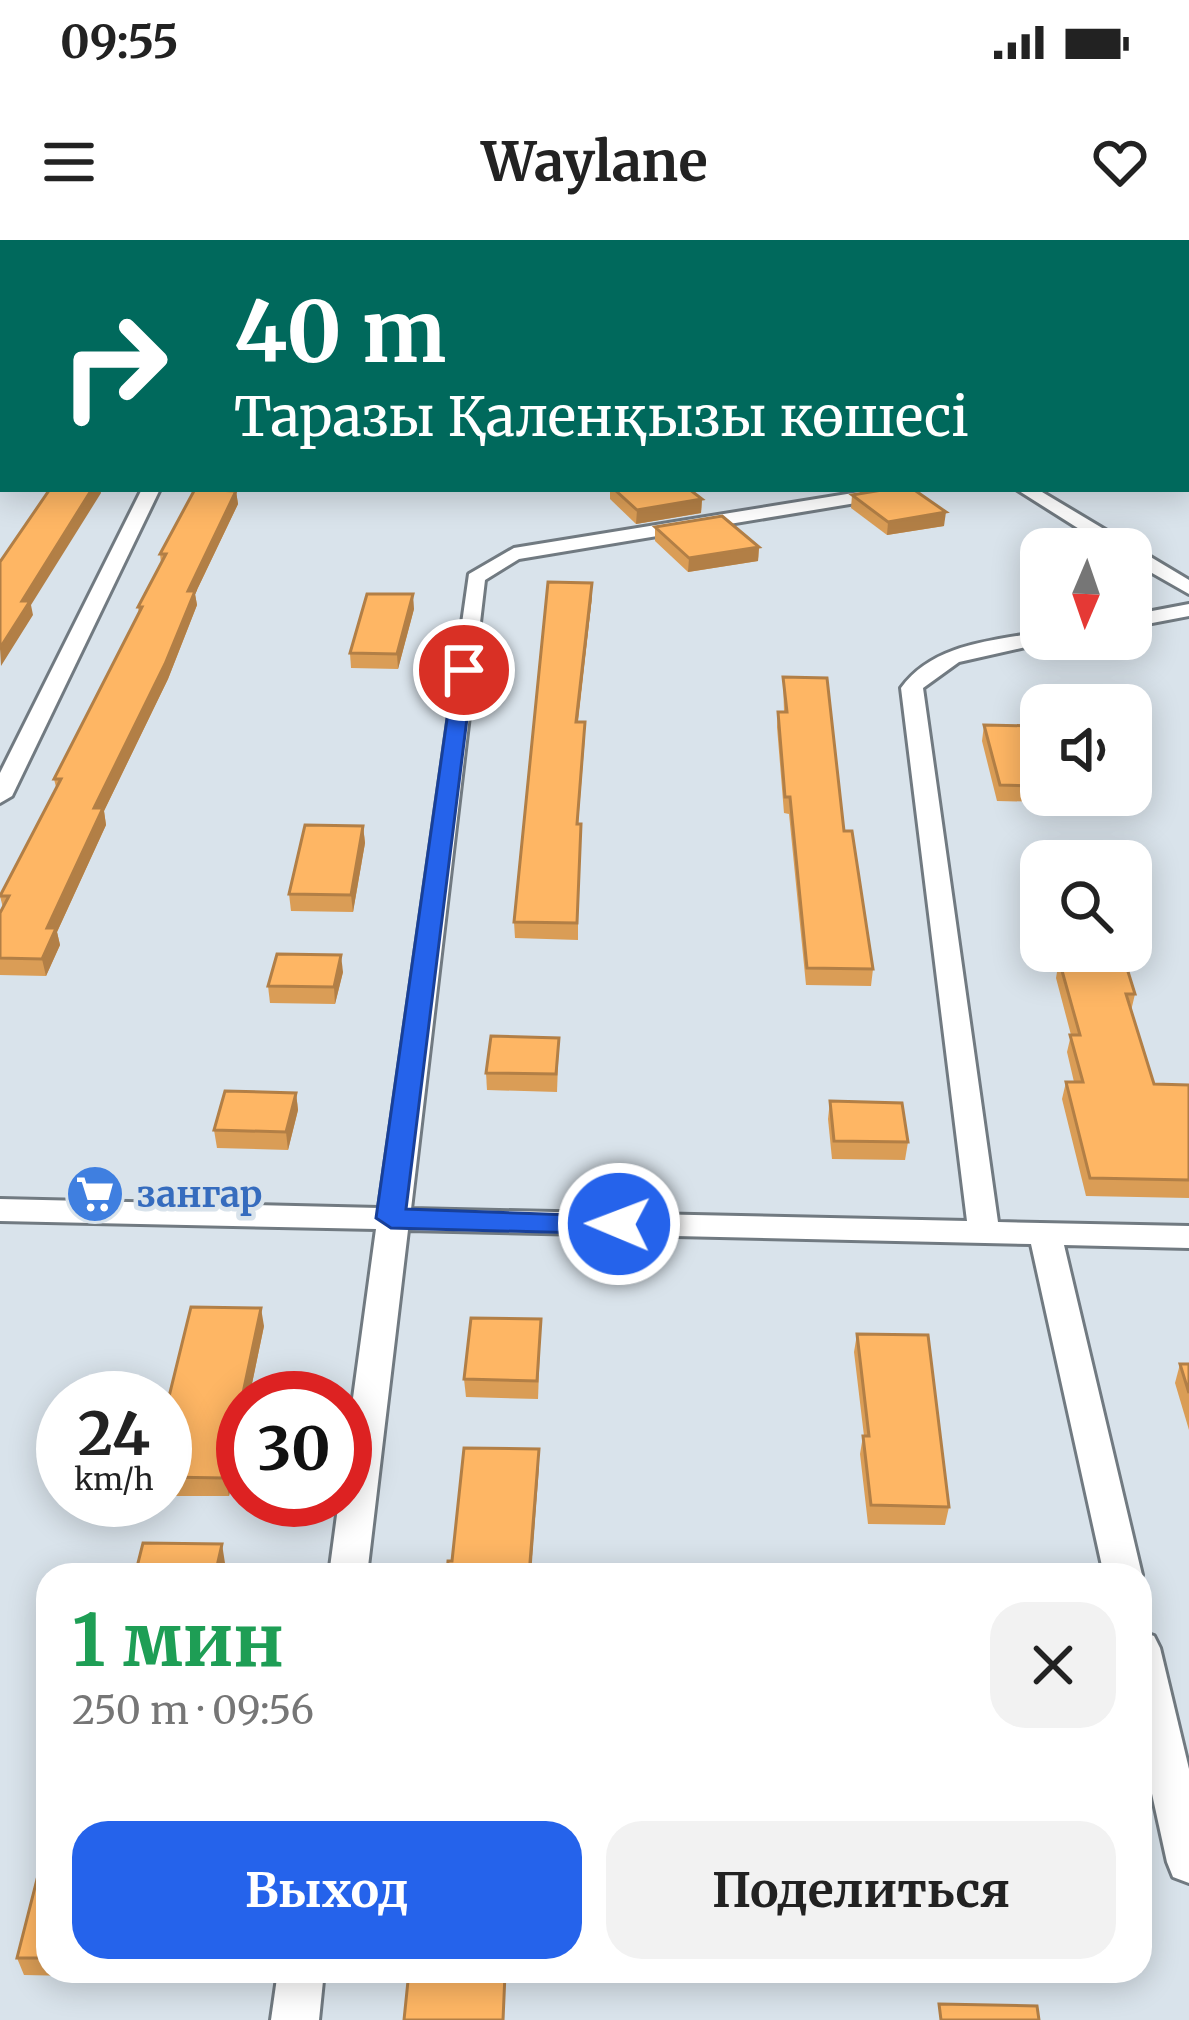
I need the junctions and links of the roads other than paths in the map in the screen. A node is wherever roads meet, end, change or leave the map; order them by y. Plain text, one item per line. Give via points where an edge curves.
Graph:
1 (150, 492) edge
2 (892, 492) edge
3 (1030, 492) edge
4 (1090, 528) edge
5 (1152, 566) edge
6 (1189, 588) edge
7 (1189, 610) edge
8 (1152, 617) edge
9 (1020, 643) edge
10 (0, 796) edge
11 (0, 1210) edge
12 (391, 1218) junction
13 (984, 1233) junction
14 (1045, 1234) junction
15 (1189, 1237) edge
16 (349, 1563) edge
17 (1120, 1563) edge
18 (1152, 1698) edge
19 (1187, 1844) edge
20 (300, 1983) edge
21 (295, 2020) edge

1 - 10 street
2 - 12 street via 514,554 476,578
3 - 4 street
5 - 6 street
7 - 8 street
9 - 13 street via 937,665 912,688
11 - 12 street
12 - 13 street
12 - 16 street
13 - 14 street
14 - 15 street
14 - 17 street
18 - 19 street
20 - 21 street

